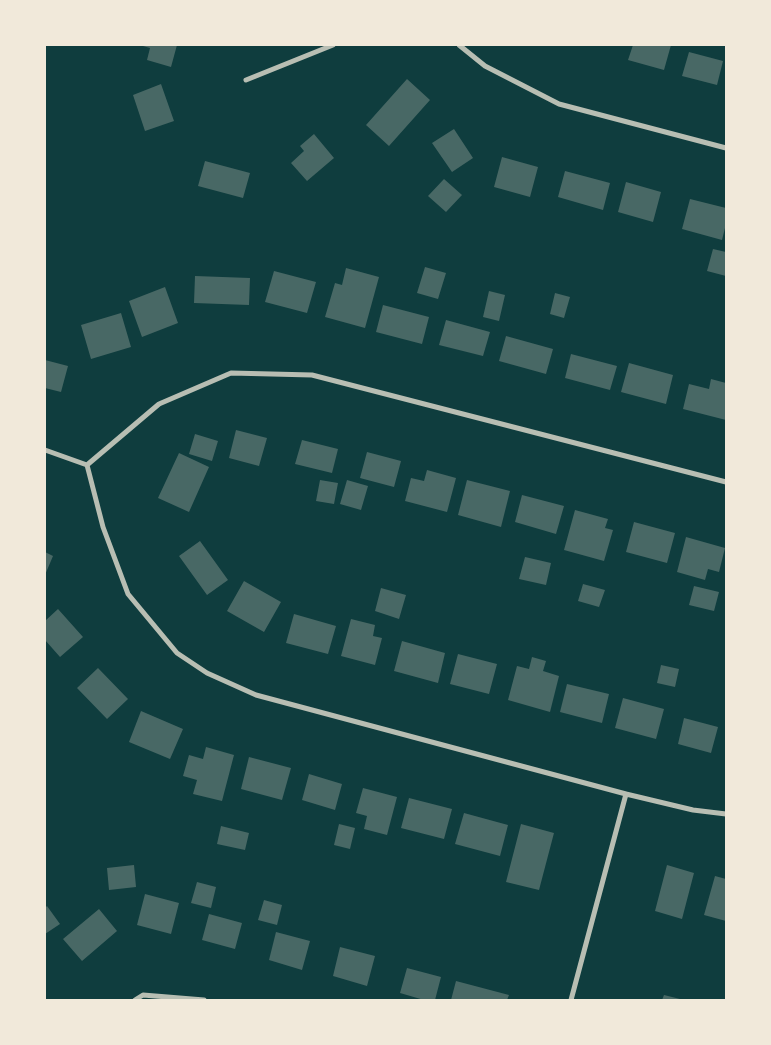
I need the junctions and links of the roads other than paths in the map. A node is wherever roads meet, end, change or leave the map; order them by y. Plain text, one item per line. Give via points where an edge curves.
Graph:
1 (333, 45) edge
2 (458, 45) edge
3 (246, 80) dead end
4 (726, 148) edge
5 (45, 450) edge
6 (88, 465) junction
7 (726, 482) edge
8 (626, 794) junction
9 (726, 814) edge
10 (135, 1000) edge
11 (204, 1000) edge
12 (571, 1000) edge

1 - 3 street
2 - 4 street via 485,66 559,104
5 - 6 street
6 - 7 street via 159,404 231,373 312,375
6 - 8 street via 103,527 128,594 177,653 207,673 256,695
8 - 9 street via 693,810
8 - 12 street
10 - 11 street via 143,995

